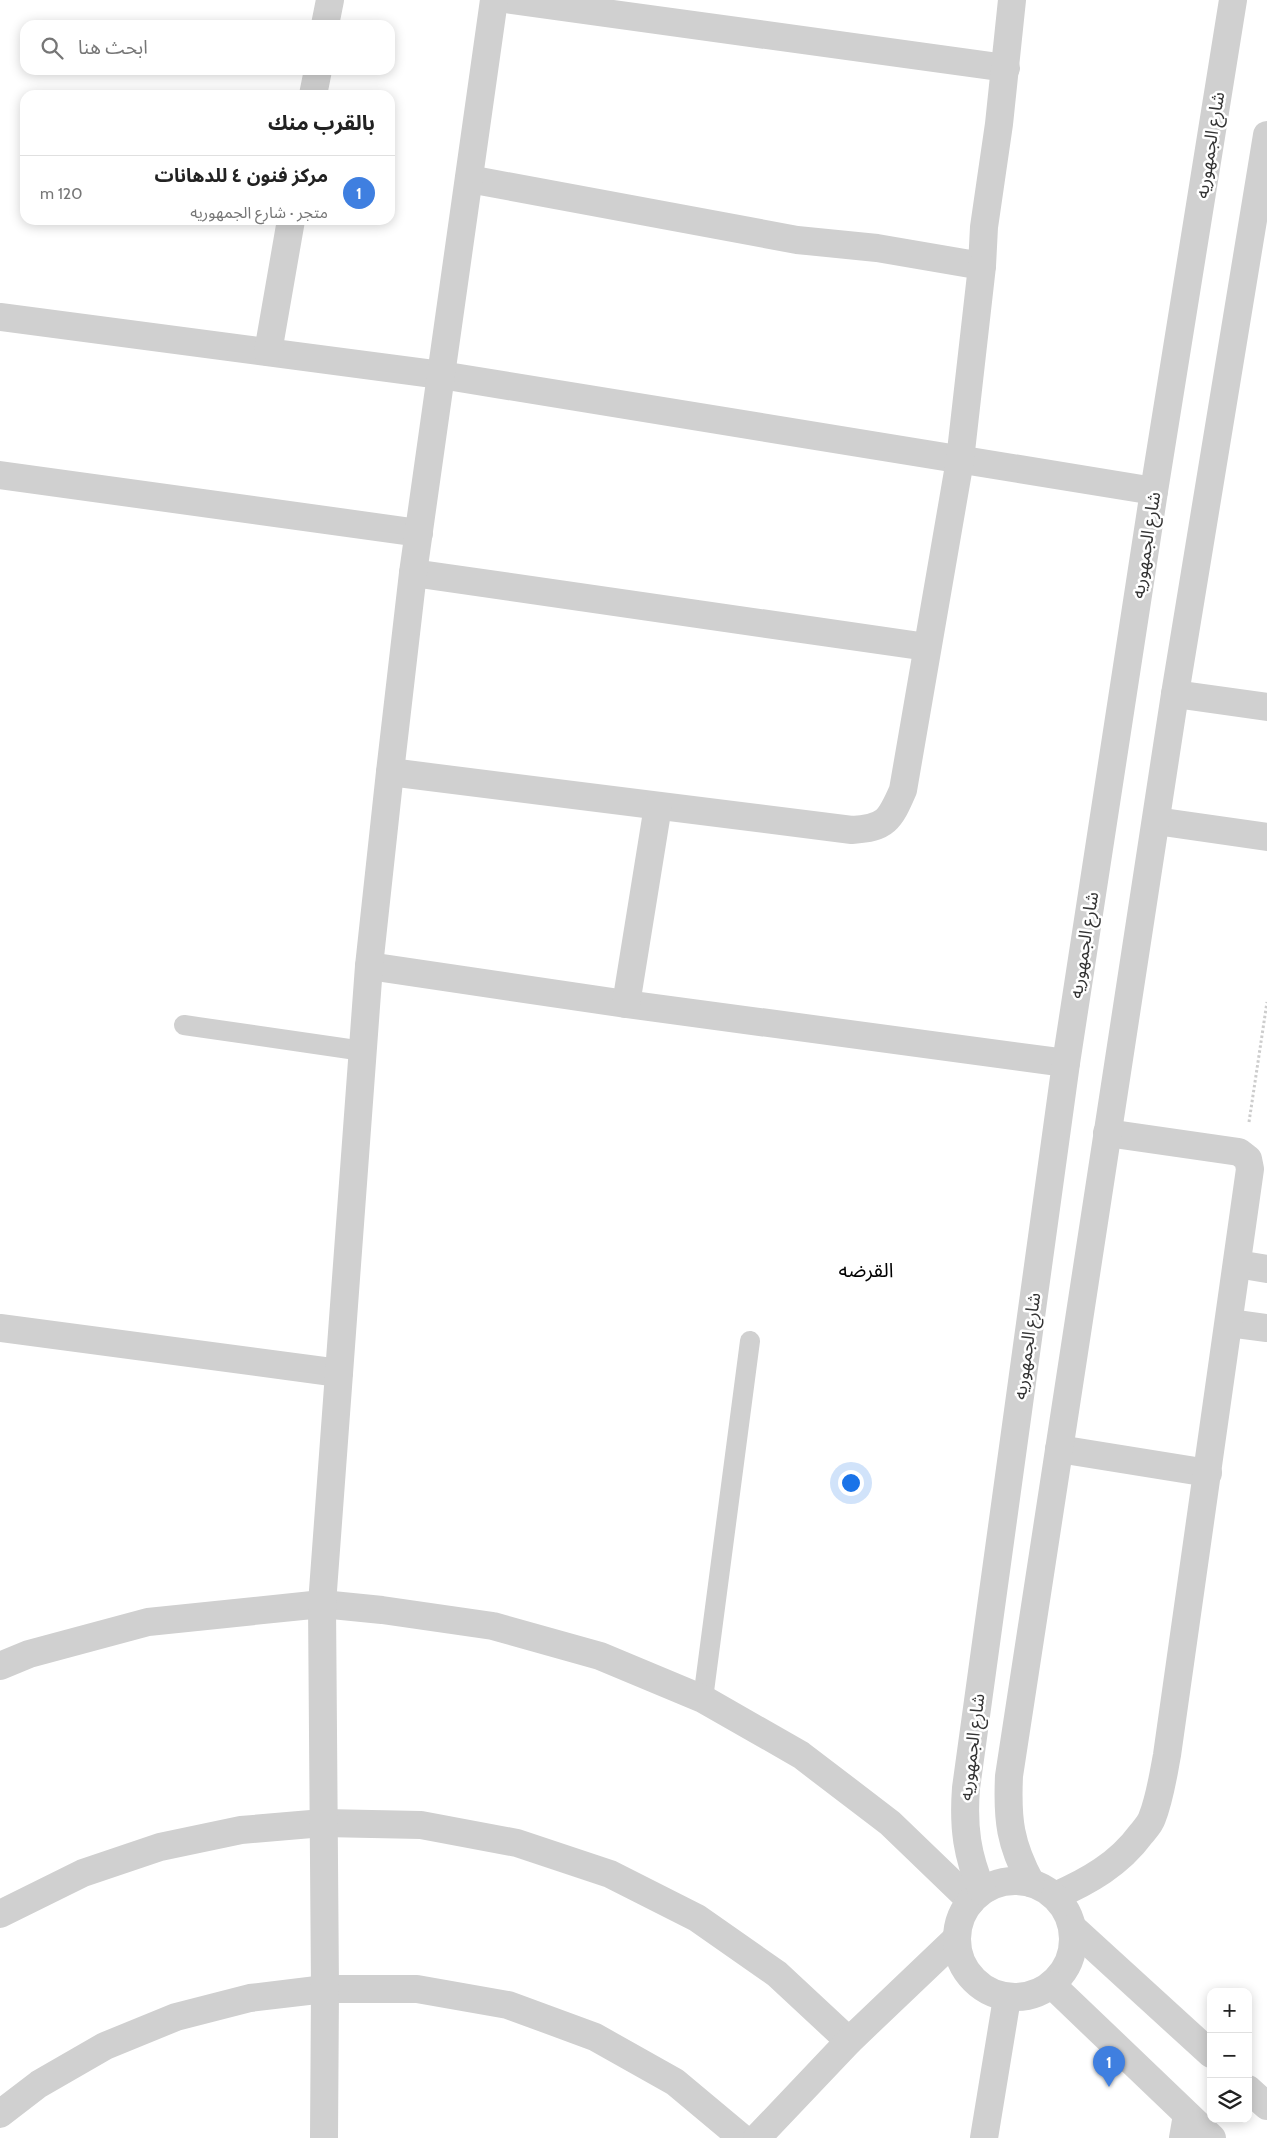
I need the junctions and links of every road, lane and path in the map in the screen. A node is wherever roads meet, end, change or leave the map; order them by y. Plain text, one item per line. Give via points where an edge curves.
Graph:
1 (330, 0) edge
2 (494, 0) edge
3 (510, 0) edge
4 (1012, 0) edge
5 (1233, 0) edge
6 (327, 20) edge
7 (1006, 68) junction
8 (317, 75) edge
9 (314, 90) edge
10 (1266, 148) edge
11 (469, 179) junction
12 (290, 225) edge
13 (982, 266) junction
14 (0, 317) edge
15 (268, 352) junction
16 (441, 374) junction
17 (960, 460) junction
18 (0, 474) edge
19 (1154, 491) junction
20 (419, 533) junction
21 (413, 573) junction
22 (927, 647) junction
23 (1176, 694) junction
24 (1267, 707) edge
25 (390, 772) junction
26 (658, 806) junction
27 (1156, 821) junction
28 (1267, 837) edge
29 (369, 966) junction
30 (1267, 1002) edge
31 (626, 1004) junction
32 (184, 1025) dead end
33 (363, 1051) junction
34 (1066, 1063) junction
35 (1107, 1133) junction
36 (1244, 1154) junction
37 (1238, 1264) junction
38 (1267, 1269) edge
39 (1229, 1323) junction
40 (0, 1328) edge
41 (1267, 1328) edge
42 (750, 1341) dead end
43 (339, 1373) junction
44 (1059, 1449) junction
45 (1208, 1473) junction
46 (322, 1604) junction
47 (0, 1666) edge
48 (704, 1699) junction
49 (323, 1823) junction
50 (1030, 1883) junction
51 (976, 1896) junction
52 (1055, 1896) junction
53 (0, 1914) edge
54 (1072, 1928) junction
55 (956, 1938) junction
56 (1052, 1985) junction
57 (326, 1988) junction
58 (1007, 1998) junction
59 (849, 2041) junction
60 (1207, 2050) edge
61 (1252, 2092) edge
62 (1267, 2106) edge
63 (0, 2114) edge
64 (1185, 2126) edge
65 (324, 2138) edge
66 (742, 2138) edge
67 (757, 2138) edge
68 (984, 2138) edge
69 (1212, 2138) edge

1 - 6 street
2 - 11 street
3 - 7 street
4 - 7 street
5 - 19 street, شارع الجمهوريه
7 - 13 street via 985,219
8 - 9 street
10 - 23 street
11 - 13 street via 798,240 878,248
11 - 16 street
12 - 15 street
13 - 17 street
14 - 15 street
15 - 16 street
16 - 17 street
16 - 20 street
17 - 19 street
17 - 22 street
18 - 20 street
19 - 34 street, شارع الجمهوريه
20 - 21 street
21 - 22 street
21 - 25 street
22 - 26 street via 903,790 892,814 874,829 852,830
23 - 24 street
23 - 27 street
25 - 26 street
25 - 29 street
26 - 31 street
27 - 28 street
27 - 35 street
29 - 31 street
29 - 33 street
30 - 36 path
31 - 34 street
32 - 33 lane
33 - 43 street
34 - 51 street, شارع الجمهوريه via 966,1788 965,1841
35 - 36 street
35 - 44 street
36 - 37 street via 1250,1169
37 - 38 street
37 - 39 street
39 - 41 street
39 - 45 street
40 - 43 street
42 - 48 lane
43 - 46 street
44 - 45 street
44 - 50 street via 1008,1776 1010,1833
45 - 52 street via 1167,1754 1152,1821 1110,1867 1084,1884
46 - 47 street via 148,1622 29,1654
46 - 48 street via 493,1626 600,1656
46 - 49 street
48 - 51 street via 801,1755 890,1823
49 - 53 street via 241,1830 160,1847 83,1873
49 - 57 street
49 - 59 street via 421,1825 517,1843 610,1874 696,1918 777,1974
50 - 51 street via 997,1884
50 - 52 street
51 - 55 street via 963,1912
52 - 54 street via 1069,1916
54 - 56 street via 1070,1959
54 - 60 street
55 - 58 street via 962,1964 976,1984
55 - 59 street
56 - 58 street via 1038,1994
56 - 64 street
57 - 63 street via 250,1998 176,2017 105,2046 38,2084
57 - 65 street
57 - 66 street via 417,1989 517,2009 595,2037 675,2082
58 - 68 street
59 - 67 street
61 - 62 street
64 - 69 street

